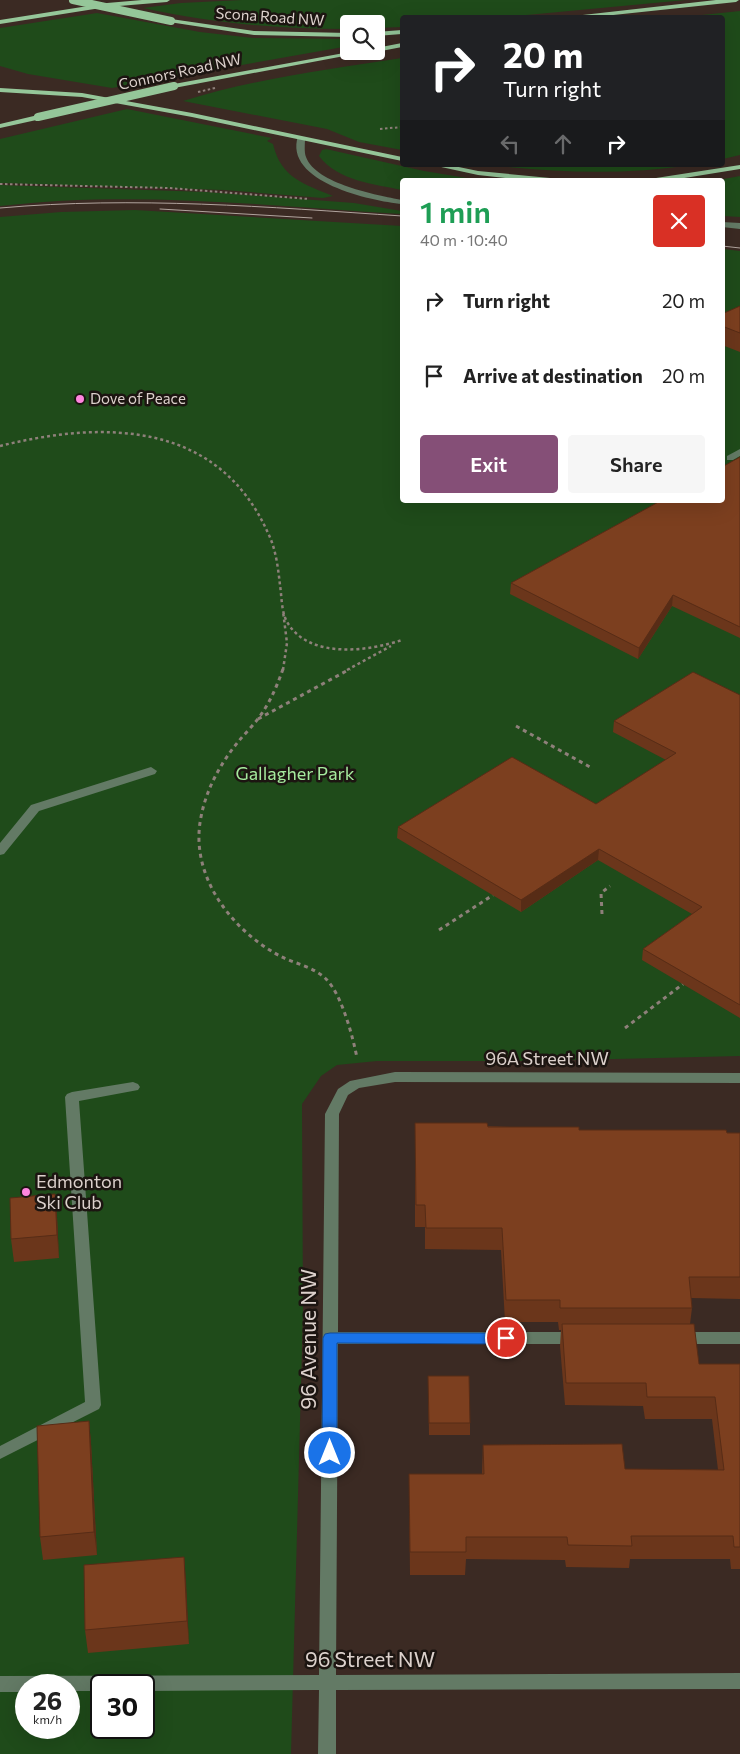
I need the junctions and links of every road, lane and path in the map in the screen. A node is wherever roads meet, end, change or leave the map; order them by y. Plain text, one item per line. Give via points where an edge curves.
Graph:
1 (73, 0) edge
2 (167, 0) edge
3 (736, 0) edge
4 (588, 15) edge
5 (0, 22) edge
6 (400, 32) edge
7 (385, 33) edge
8 (340, 35) edge
9 (400, 45) edge
10 (385, 48) edge
11 (340, 56) edge
12 (0, 90) edge
13 (0, 126) edge
14 (301, 138) junction
15 (400, 159) edge
16 (448, 167) edge
17 (740, 167) edge
18 (532, 178) edge
19 (669, 178) edge
20 (0, 184) edge
21 (312, 199) dead end
22 (400, 202) edge
23 (725, 224) edge
24 (740, 226) edge
25 (0, 446) edge
26 (740, 452) edge
27 (730, 458) dead end
28 (283, 611) junction
29 (257, 720) junction
30 (516, 726) dead end
31 (590, 767) dead end
32 (151, 771) dead end
33 (0, 851) edge
34 (610, 886) dead end
35 (493, 895) edge
36 (602, 914) dead end
37 (439, 930) dead end
38 (683, 984) edge
39 (625, 1028) dead end
40 (740, 1078) edge
41 (355, 1084) junction
42 (133, 1086) dead end
43 (330, 1338) junction
44 (590, 1338) edge
45 (660, 1338) edge
46 (740, 1338) edge
47 (0, 1453) edge
48 (740, 1681) edge
49 (328, 1682) junction
50 (0, 1684) edge
51 (327, 1754) edge

1 - 8 main road, Scona Road NW, bridge via 171,21 254,33
2 - 5 main road
3 - 4 main road
6 - 7 main road
9 - 10 main road
11 - 13 main road, Connors Road NW, bridge via 174,86
12 - 14 main road via 82,95 192,114
14 - 15 main road
14 - 22 street via 302,157 320,176 352,190
16 - 18 main road
17 - 19 main road
20 - 21 path via 169,188
23 - 24 street
25 - 28 path via 41,435 101,431 146,435 203,454 242,486 262,517 278,572
26 - 27 street
28 - 29 path via 287,648 281,674
28 - 29 path via 295,634 324,646 368,649 402,640
29 - 41 path via 233,748 208,792 197,828 201,863 219,902 232,921 257,942 329,981 337,994 357,1056
30 - 31 path
32 - 33 street via 35,808
34 - 36 path via 601,893
35 - 37 path
38 - 39 path
40 - 41 street, 96A Street NW via 395,1077
41 - 43 street, 96 Avenue NW via 343,1092 332,1114
42 - 47 street via 72,1097 93,1405
43 - 44 street
43 - 49 street, 96 Avenue NW
45 - 46 street
48 - 49 street, 96 Street NW
49 - 50 street, 96 Street NW
49 - 51 street, 96 Avenue NW

